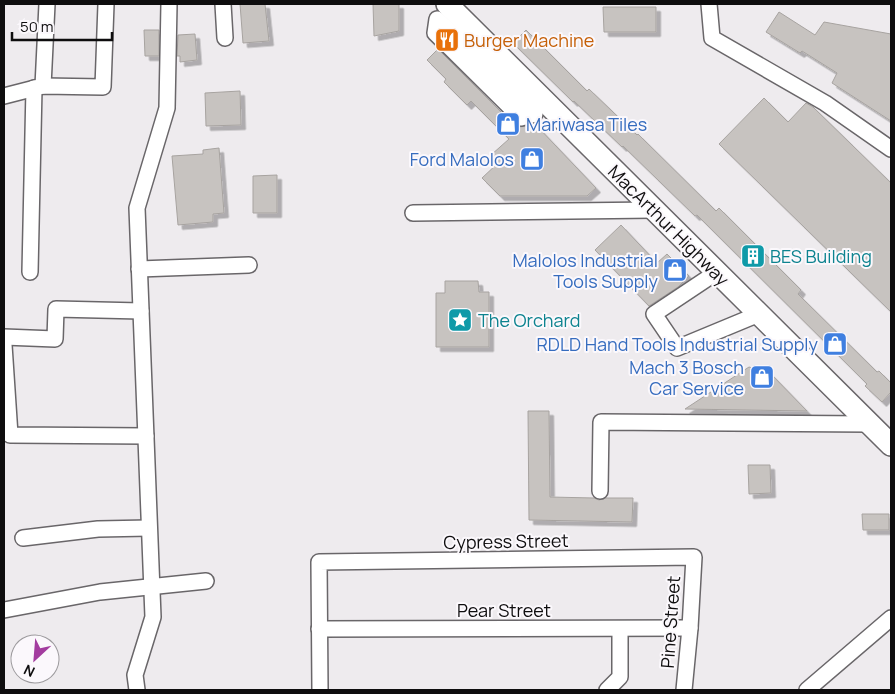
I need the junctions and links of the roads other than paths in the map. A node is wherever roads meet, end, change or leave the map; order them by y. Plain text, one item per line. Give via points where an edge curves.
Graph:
1 (47, 4) edge
2 (106, 4) edge
3 (169, 4) edge
4 (223, 4) edge
5 (447, 4) edge
6 (710, 4) edge
7 (225, 38) dead end
8 (490, 58) junction
9 (39, 87) junction
10 (4, 96) edge
11 (891, 149) edge
12 (654, 210) junction
13 (413, 213) dead end
14 (250, 265) dead end
15 (139, 269) junction
16 (30, 272) dead end
17 (717, 272) junction
18 (141, 311) junction
19 (759, 314) junction
20 (4, 337) edge
21 (4, 345) edge
22 (870, 424) junction
23 (146, 436) junction
24 (891, 445) edge
25 (600, 491) dead end
26 (149, 528) junction
27 (22, 538) dead end
28 (694, 557) joint
29 (206, 581) dead end
30 (152, 586) junction
31 (4, 610) edge
32 (891, 618) edge
33 (690, 628) junction
34 (319, 629) junction
35 (620, 629) junction
36 (137, 690) edge
37 (320, 690) edge
38 (606, 690) edge
39 (684, 690) edge
40 (806, 690) edge

1 - 9 street
2 - 9 street via 103,87
3 - 15 street via 167,108 137,208
4 - 7 street
5 - 8 highway, MacArthur Highway
6 - 11 street via 712,38 825,102
8 - 8 street via 523,102 535,114 521,118 436,33 437,19
8 - 12 highway, MacArthur Highway
9 - 10 street
9 - 16 street
12 - 13 street
12 - 17 highway, MacArthur Highway
14 - 15 street
15 - 18 street
17 - 19 highway, MacArthur Highway
17 - 19 street via 654,314 677,348
18 - 20 street via 56,309 55,339
18 - 23 street
19 - 22 highway, MacArthur Highway
21 - 23 street via 10,435
22 - 24 highway, MacArthur Highway
22 - 25 street via 600,422
23 - 26 street
26 - 27 street via 98,529
26 - 30 street
28 - 33 street, Pine Street
28 - 34 street, Cypress Street via 319,562
29 - 30 street
30 - 31 street
30 - 36 street via 153,618 135,675
32 - 40 street
33 - 35 street, Pear Street
33 - 39 street, Pine Street
34 - 35 street, Pear Street
34 - 37 street
35 - 38 street via 620,677

